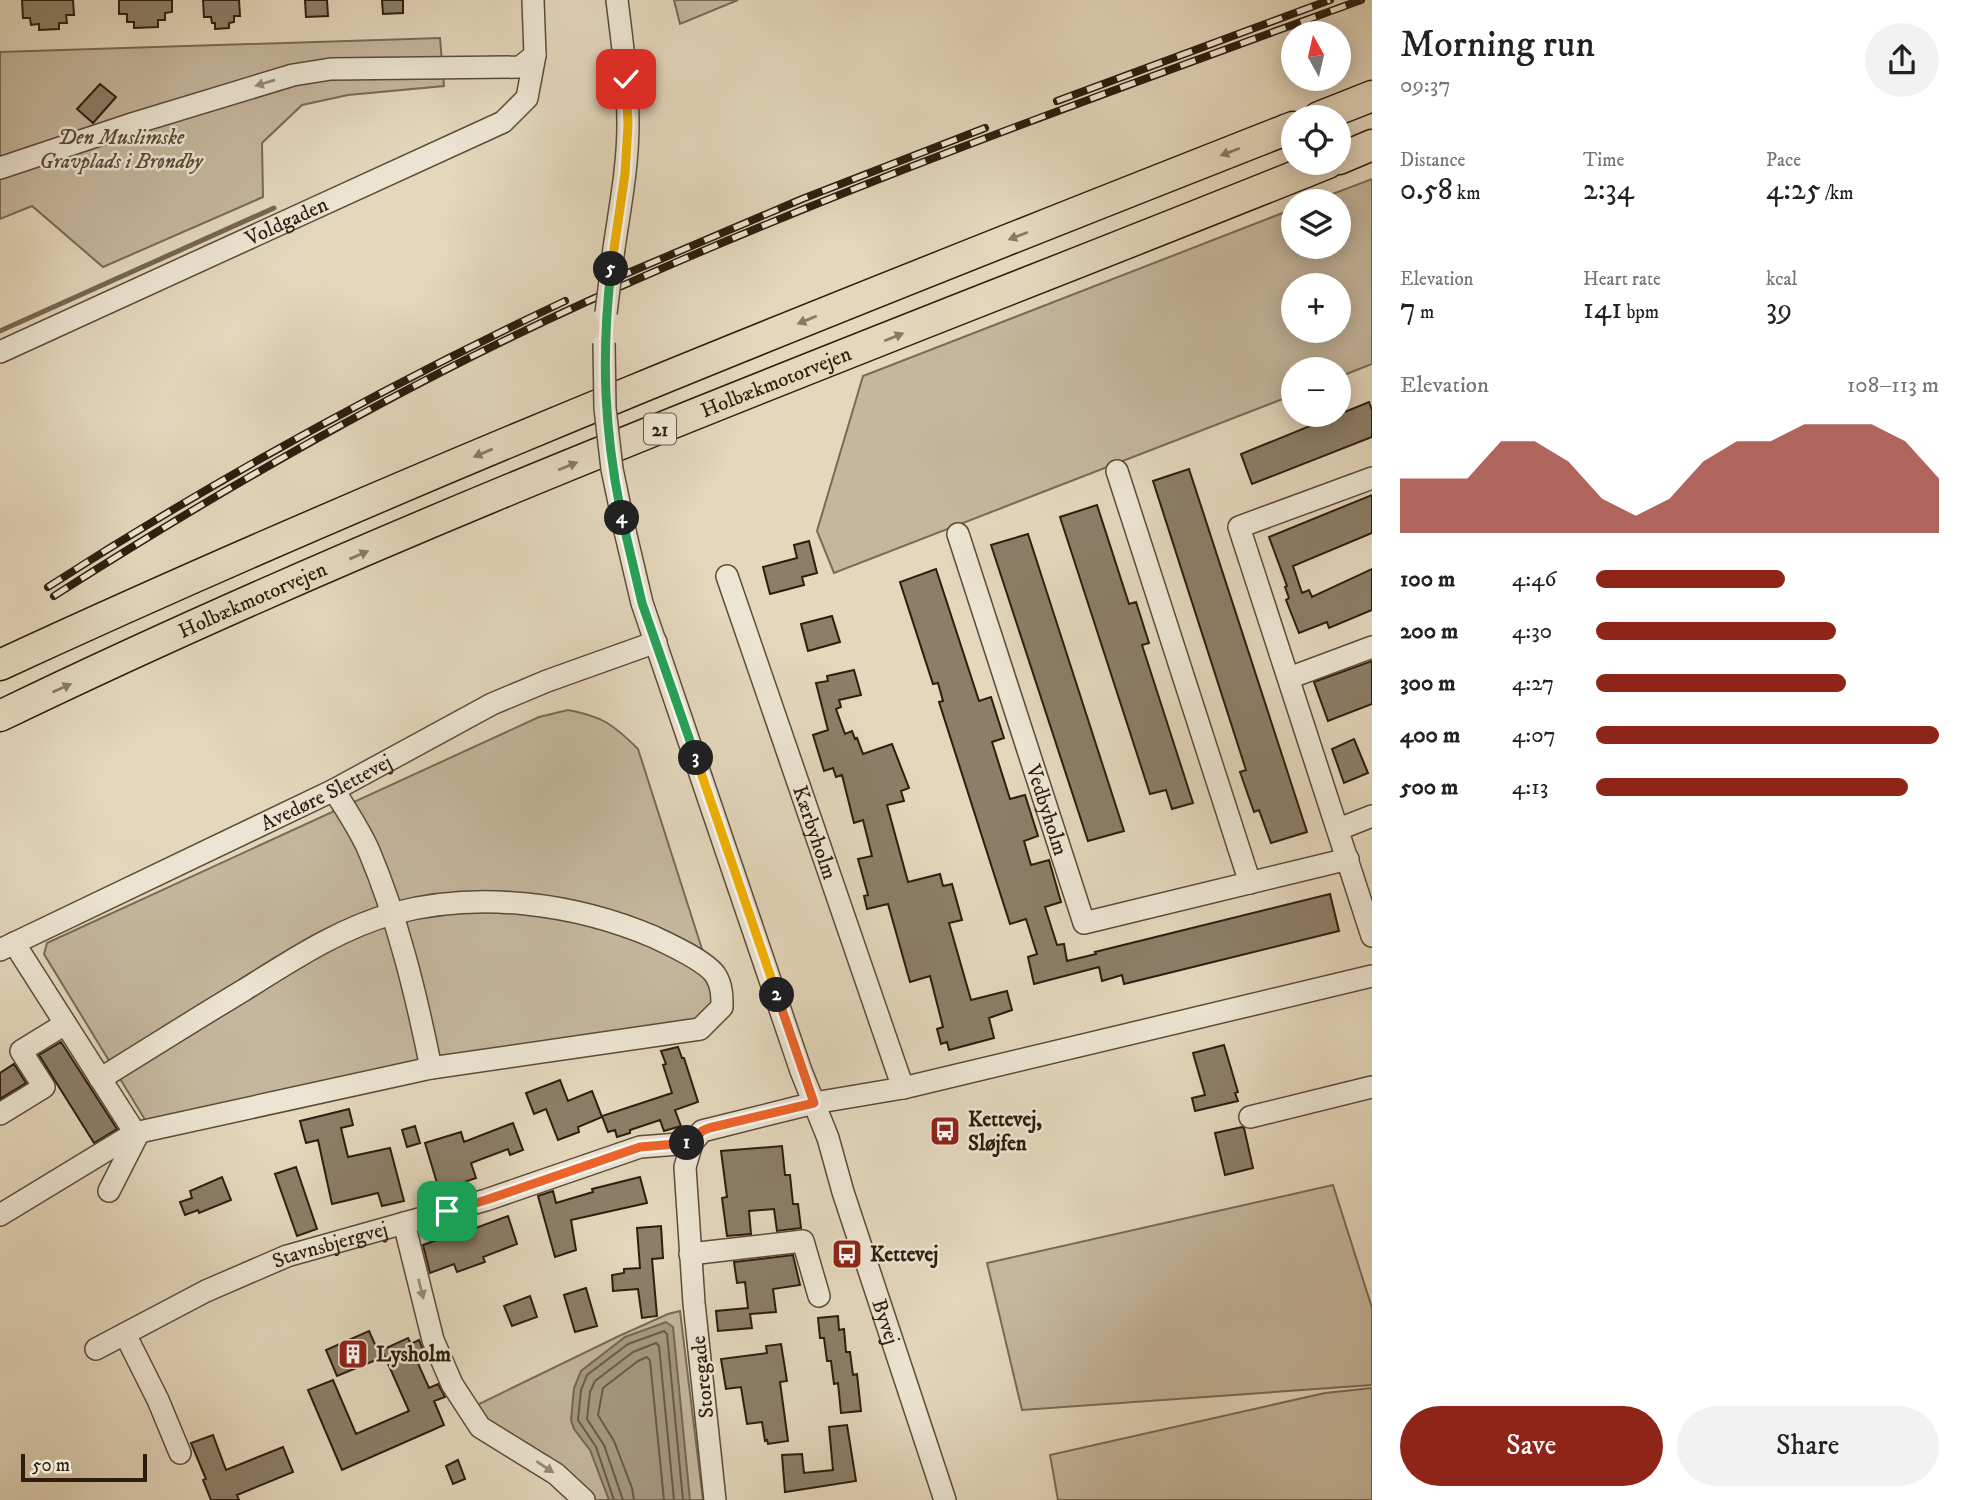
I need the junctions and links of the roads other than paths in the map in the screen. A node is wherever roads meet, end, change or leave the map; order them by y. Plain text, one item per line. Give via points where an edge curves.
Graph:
1 (533, 0) edge
2 (617, 0) edge
3 (527, 61) junction
4 (1372, 96) edge
5 (1349, 105) edge
6 (1281, 132) edge
7 (1372, 145) edge
8 (1351, 154) edge
9 (0, 168) edge
10 (1298, 175) edge
11 (0, 352) edge
12 (1117, 471) dead end
13 (1372, 478) edge
14 (958, 534) dead end
15 (727, 576) dead end
16 (656, 642) junction
17 (1372, 647) edge
18 (0, 665) edge
19 (1289, 678) junction
20 (0, 716) edge
21 (334, 790) junction
22 (1372, 816) edge
23 (1339, 829) junction
24 (1348, 859) junction
25 (1250, 883) junction
26 (392, 914) junction
27 (1372, 936) edge
28 (7, 947) edge
29 (1372, 976) edge
30 (65, 1024) junction
31 (431, 1068) junction
32 (100, 1079) junction
33 (1372, 1087) edge
34 (903, 1088) junction
35 (814, 1103) junction
36 (0, 1114) edge
37 (1250, 1117) dead end
38 (135, 1133) junction
39 (692, 1143) junction
40 (108, 1191) dead end
41 (0, 1215) edge
42 (404, 1223) junction
43 (690, 1254) junction
44 (819, 1296) dead end
45 (125, 1334) junction
46 (96, 1349) dead end
47 (180, 1453) dead end
48 (584, 1500) edge
49 (715, 1500) edge
50 (945, 1500) edge

1 - 3 street, Voldgaden
2 - 16 street, Byvej, bridge via 628,125 606,313 605,408 625,531
3 -> 9 street via 331,69 293,75
3 - 11 street, Voldgaden via 527,98 503,122
4 - 5 highway
6 -> 18 highway, 21 via 576,414 249,552
7 - 8 highway
20 -> 10 highway, Holbækmotorvejen / 21 via 554,471
12 - 25 street
13 - 19 street via 1239,527
14 - 25 street, Vedbyholm via 1084,923
15 - 34 street, Kærbyholm
16 - 21 street, Avedøre Slettevej via 492,704
16 - 35 street, Byvej
17 - 19 street
19 - 23 street
21 - 26 street via 368,848
21 - 28 street, Avedøre Slettevej
22 - 23 street
23 - 24 street
24 - 25 street, Vedbyholm
24 - 27 street
26 - 31 street
26 - 31 street via 433,905 492,901 550,907 629,927 663,941 715,974 722,992 722,1007 700,1029
26 - 32 street via 322,942
28 - 30 street
29 - 34 street
30 - 32 street
30 - 36 street via 21,1051 44,1087
31 - 38 street
32 - 38 street
33 - 37 street
34 - 35 street
35 - 39 street, Stavnsbjergvej via 709,1128
35 - 50 street, Byvej
38 - 40 street
38 - 41 street
39 - 42 street, Stavnsbjergvej via 640,1147
39 - 43 street, Storegade via 685,1167
42 - 45 street, Stavnsbjergvej via 288,1256 206,1291
42 -> 48 street via 433,1340 452,1384 480,1427 556,1474
43 - 44 street via 803,1241
43 - 49 street, Storegade
45 - 46 street, Stavnsbjergvej
45 - 47 street

